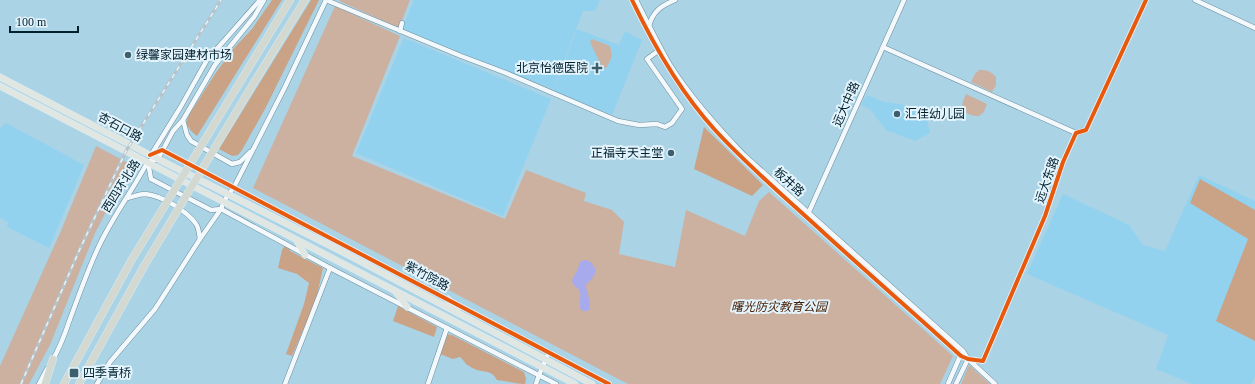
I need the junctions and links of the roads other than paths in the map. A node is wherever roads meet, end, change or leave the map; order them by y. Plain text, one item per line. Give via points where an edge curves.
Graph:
1 (260, 0) edge
2 (264, 0) edge
3 (290, 0) edge
4 (305, 0) edge
5 (326, 0) edge
6 (632, 0) edge
7 (636, 0) edge
8 (675, 0) edge
9 (904, 0) edge
10 (1146, 0) edge
11 (1195, 0) edge
12 (402, 23) dead end
13 (649, 26) junction
14 (1255, 28) edge
15 (400, 30) junction
16 (883, 47) junction
17 (658, 51) junction
18 (0, 77) edge
19 (0, 86) edge
20 (180, 108) junction
21 (183, 120) junction
22 (173, 131) junction
23 (1076, 133) junction
24 (162, 150) junction
25 (252, 150) junction
26 (150, 155) junction
27 (158, 159) junction
28 (148, 162) junction
29 (234, 188) junction
30 (230, 195) junction
31 (127, 198) junction
32 (224, 202) junction
33 (222, 209) junction
34 (807, 214) junction
35 (200, 239) junction
36 (296, 240) junction
37 (305, 254) junction
38 (330, 268) junction
39 (394, 290) junction
40 (448, 299) junction
41 (407, 308) junction
42 (459, 314) junction
43 (447, 328) junction
44 (549, 352) junction
45 (962, 353) junction
46 (53, 359) junction
47 (968, 359) junction
48 (546, 360) junction
49 (543, 367) junction
50 (539, 375) junction
51 (39, 384) edge
52 (45, 384) edge
53 (64, 384) edge
54 (79, 384) edge
55 (97, 384) edge
56 (285, 384) edge
57 (428, 384) edge
58 (536, 384) edge
59 (556, 384) edge
60 (575, 384) edge
61 (592, 384) edge
62 (609, 384) edge
63 (948, 384) edge
64 (956, 384) edge
65 (995, 384) edge

1 - 20 street, 西四环北路 via 207,60
2 - 21 street, 西四环北路 via 254,17 215,65
3 - 53 highway, bridge via 131,261
4 - 54 highway, bridge via 143,268
5 - 15 street
5 - 25 street
6 - 17 street
7 - 13 street, 板井路
8 - 13 street via 654,13
9 - 16 street, 远大中路
10 - 23 street, 远大东路 via 1086,130
11 - 14 street
12 - 15 street
13 - 34 street, 板井路 via 671,66 717,127
15 - 17 street via 618,121 665,127 672,123 682,109 647,59
16 - 23 street
16 - 34 street, 远大中路
17 - 34 street via 693,103 715,129 750,165
18 - 26 main road, 杏石口路
19 - 28 main road, 杏石口路
20 - 22 street
20 - 26 street, 西四环北路
21 - 22 street, 西四环北路
21 - 25 street via 191,141 232,164 240,162
22 - 24 street, 西四环北路
23 - 47 street, 远大东路 via 1063,162 1045,216 983,361
24 - 26 street
24 - 27 street, 西四环北路
24 - 29 street, 紫竹院路
25 - 29 street
26 - 27 main road, 杏石口路
26 - 28 street, 西四环北路
27 - 28 street, 西四环北路
27 - 30 main road, 杏石口路
28 - 31 street, 西四环北路
28 - 32 main road, 杏石口路
28 - 33 street via 151,179 211,210
29 - 30 street
29 - 40 street, 紫竹院路
30 - 32 street
30 - 42 main road, 紫竹院路
31 - 35 street via 150,195 173,205 188,215 196,225
31 - 46 street, 西四环北路 via 113,218 99,246
32 - 33 street
32 - 36 main road
33 - 35 street
33 - 37 street
34 - 45 street, 板井路
35 - 55 street via 155,309 110,362
36 - 37 main road
36 - 39 main road
37 - 38 street
38 - 41 street
38 - 56 street
39 - 41 main road
39 - 49 main road
40 - 42 main road
40 - 44 street, 紫竹院路
41 - 43 street
42 - 48 main road, 紫竹院路
43 - 50 street
43 - 57 street
44 - 48 street
44 - 62 street, 紫竹院路
45 - 47 street, 板井路
45 - 63 street
46 - 51 street, 西四环北路
46 - 52 highway
47 - 64 street
47 - 65 street
48 - 49 street
48 - 61 main road, 紫竹院路
49 - 50 street
49 - 60 main road
50 - 58 street
50 - 59 street

